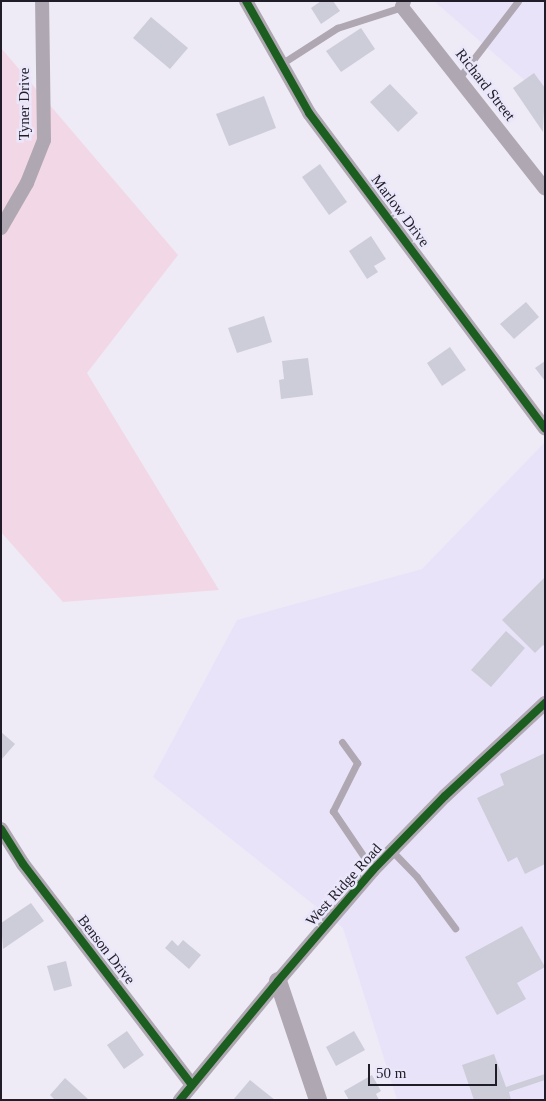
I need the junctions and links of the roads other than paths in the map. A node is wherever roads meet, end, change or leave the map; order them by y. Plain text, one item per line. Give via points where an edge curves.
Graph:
1 (42, 1) edge
2 (246, 1) edge
3 (518, 1) edge
4 (403, 4) edge
5 (281, 64) junction
6 (459, 78) junction
7 (545, 189) edge
8 (1, 228) edge
9 (540, 411) edge
10 (545, 429) edge
11 (545, 703) edge
12 (342, 742) dead end
13 (1, 829) edge
14 (392, 851) junction
15 (373, 870) junction
16 (455, 928) dead end
17 (278, 981) junction
18 (192, 1085) junction
19 (180, 1100) edge
20 (318, 1100) edge

1 - 8 street, Tyner Drive via 44,140 27,183
2 - 5 street, Marlow Drive
3 - 6 lane
4 - 5 lane via 337,28
4 - 6 street, Richard Street
5 - 9 street, Marlow Drive via 308,113
6 - 7 street, Richard Street
9 - 10 street, Marlow Drive
11 - 14 street, West Ridge Road via 444,796
12 - 15 lane via 357,762 333,811
13 - 18 street, Benson Drive via 23,864
14 - 15 street, West Ridge Road
14 - 16 lane via 417,877
15 - 17 street, West Ridge Road
17 - 18 street, West Ridge Road
17 - 20 street
18 - 19 street, West Ridge Road

